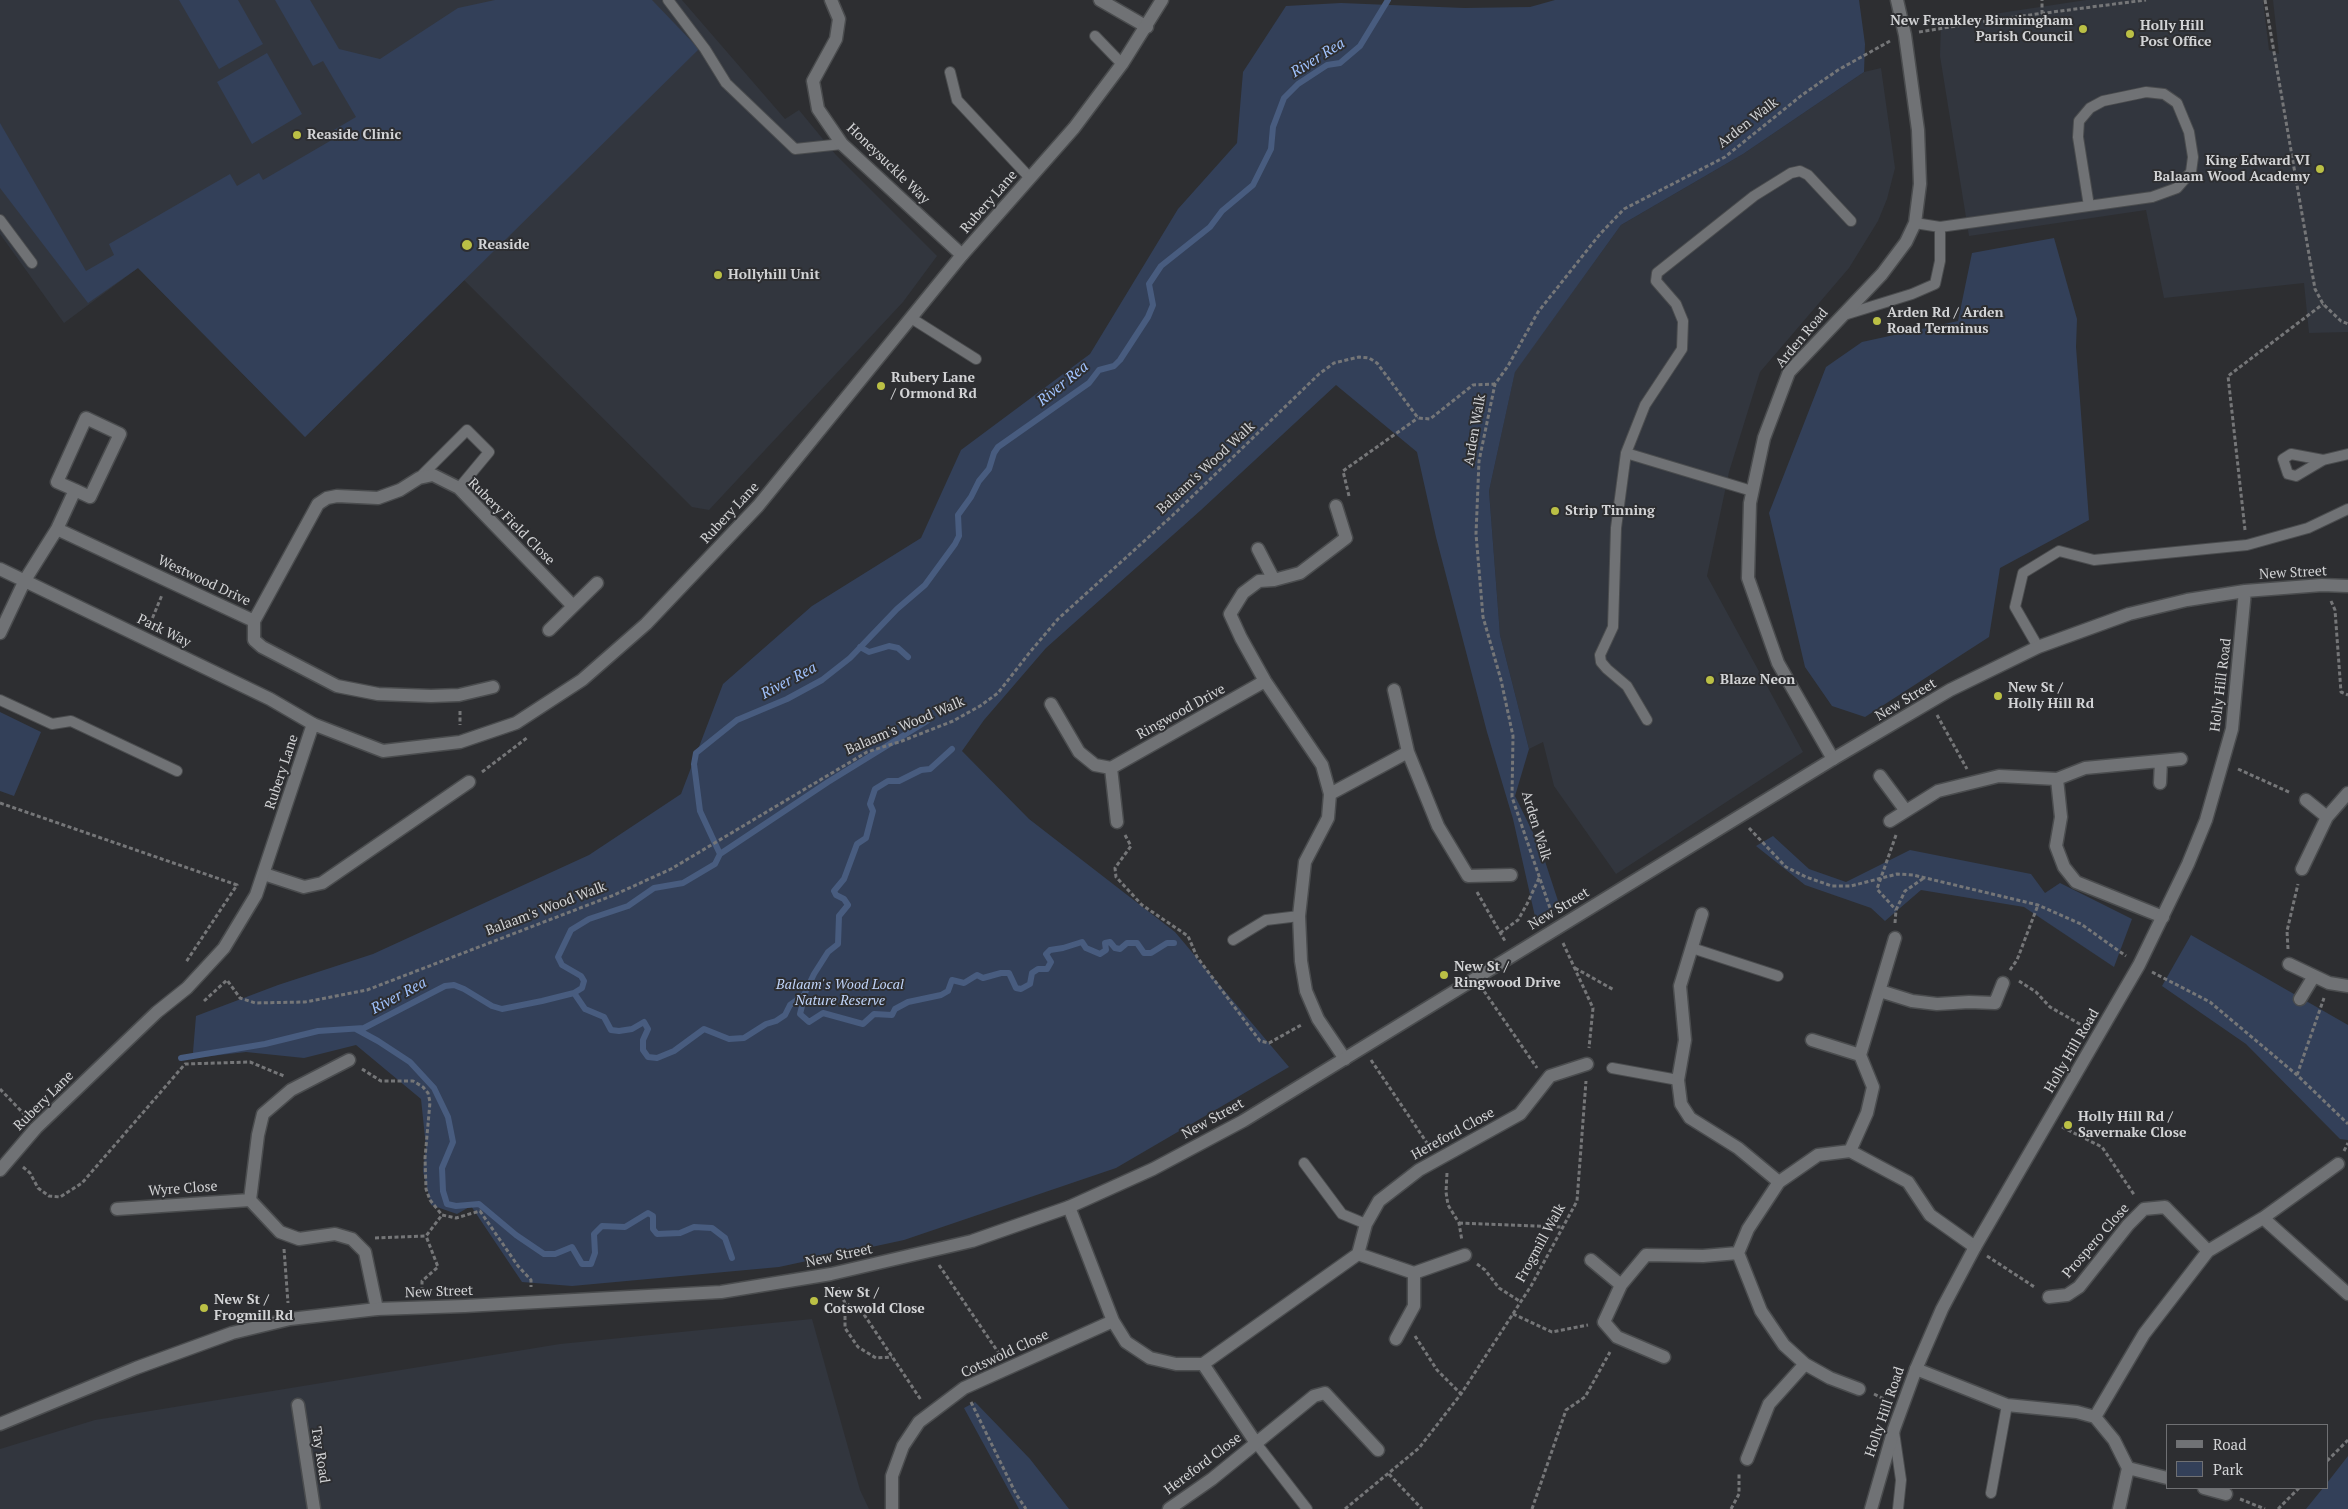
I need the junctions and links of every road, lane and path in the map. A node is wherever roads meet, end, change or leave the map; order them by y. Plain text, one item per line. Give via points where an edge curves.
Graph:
1 (668, 0) edge
2 (831, 0) edge
3 (1100, 0) edge
4 (1162, 0) edge
5 (1897, 0) edge
6 (2042, 0) edge
7 (2146, 0) edge
8 (2265, 0) edge
9 (2042, 14) junction
10 (1147, 28) junction
11 (1905, 35) junction
12 (1096, 36) dead end
13 (1122, 64) junction
14 (950, 72) dead end
15 (842, 144) junction
16 (1030, 178) junction
17 (2089, 206) junction
18 (0, 220) edge
19 (1851, 221) dead end
20 (1915, 223) junction
21 (1940, 228) junction
22 (962, 255) junction
23 (32, 263) dead end
24 (2323, 304) junction
25 (1840, 316) junction
26 (911, 318) junction
27 (2348, 324) edge
28 (976, 359) dead end
29 (1495, 384) junction
30 (1418, 418) junction
31 (1626, 453) junction
32 (2348, 454) edge
33 (2323, 460) dead end
34 (419, 478) junction
35 (459, 488) junction
36 (75, 490) junction
37 (1752, 491) junction
38 (1336, 506) joint
39 (2348, 509) edge
40 (57, 529) junction
41 (2247, 545) junction
42 (1258, 548) dead end
43 (0, 569) edge
44 (25, 580) junction
45 (1274, 580) junction
46 (169, 581) junction
47 (597, 583) dead end
48 (2322, 585) junction
49 (2348, 586) edge
50 (2245, 591) junction
51 (573, 606) junction
52 (254, 621) junction
53 (549, 630) dead end
54 (0, 634) edge
55 (144, 638) junction
56 (2038, 647) junction
57 (1266, 681) junction
58 (493, 686) dead end
59 (1394, 690) dead end
60 (460, 695) junction
61 (2348, 695) edge
62 (0, 700) edge
63 (1930, 703) junction
64 (1050, 704) dead end
65 (1647, 720) dead end
66 (313, 724) junction
67 (460, 742) junction
68 (1408, 752) junction
69 (1833, 759) junction
70 (2181, 759) dead end
71 (2161, 761) junction
72 (2223, 763) junction
73 (1111, 768) junction
74 (177, 771) dead end
75 (1880, 776) dead end
76 (2057, 779) junction
77 (470, 782) dead end
78 (1974, 782) junction
79 (2160, 784) dead end
80 (2348, 792) edge
81 (1330, 794) junction
82 (2306, 800) joint
83 (0, 803) edge
84 (1906, 811) junction
85 (1738, 817) junction
86 (2327, 817) junction
87 (1890, 821) joint
88 (1117, 822) joint
89 (2302, 869) joint
90 (264, 874) junction
91 (1511, 875) dead end
92 (1468, 876) junction
93 (1540, 876) junction
94 (1924, 878) junction
95 (1881, 879) junction
96 (2038, 906) junction
97 (1896, 910) junction
98 (1702, 914) dead end
99 (1299, 916) junction
100 (2163, 917) junction
101 (1557, 928) junction
102 (1500, 933) junction
103 (1895, 938) joint
104 (1234, 940) dead end
105 (1692, 948) junction
106 (1513, 955) junction
107 (2139, 964) junction
108 (2289, 964) joint
109 (184, 965) dead end
110 (1574, 967) junction
111 (1778, 976) dead end
112 (2314, 976) junction
113 (1476, 978) junction
114 (2005, 979) junction
115 (2329, 983) junction
116 (215, 986) dead end
117 (220, 986) junction
118 (2348, 986) edge
119 (1614, 990) dead end
120 (1880, 991) junction
121 (2300, 999) dead end
122 (204, 1001) dead end
123 (1318, 1019) junction
124 (2099, 1035) junction
125 (1812, 1040) dead end
126 (1363, 1048) junction
127 (1860, 1055) junction
128 (1345, 1059) junction
129 (349, 1060) joint
130 (1587, 1064) junction
131 (1612, 1068) dead end
132 (2297, 1075) junction
133 (1678, 1080) junction
134 (1546, 1081) junction
135 (296, 1088) junction
136 (0, 1089) edge
137 (2049, 1120) junction
138 (2348, 1124) edge
139 (36, 1128) junction
140 (1850, 1151) junction
141 (12, 1156) junction
142 (1443, 1156) junction
143 (1304, 1163) dead end
144 (2338, 1164) dead end
145 (0, 1170) edge
146 (1779, 1182) junction
147 (250, 1200) junction
148 (1069, 1207) junction
149 (117, 1209) dead end
150 (2144, 1209) junction
151 (442, 1215) junction
152 (2263, 1218) junction
153 (1459, 1223) junction
154 (1366, 1224) junction
155 (1563, 1227) junction
156 (280, 1232) junction
157 (426, 1236) junction
158 (352, 1239) junction
159 (1975, 1247) junction
160 (929, 1251) junction
161 (2208, 1251) junction
162 (1358, 1254) junction
163 (1738, 1254) junction
164 (1465, 1255) junction
165 (1591, 1260) dead end
166 (1414, 1273) junction
167 (831, 1274) junction
168 (1621, 1285) junction
169 (2348, 1294) edge
170 (2049, 1297) joint
171 (845, 1302) junction
172 (1521, 1302) junction
173 (532, 1303) junction
174 (422, 1307) junction
175 (377, 1308) junction
176 (1513, 1314) junction
177 (290, 1319) junction
178 (1113, 1321) junction
179 (1406, 1321) junction
180 (1604, 1322) junction
181 (1617, 1336) junction
182 (1396, 1339) dead end
183 (892, 1356) junction
184 (1664, 1357) dead end
185 (1203, 1364) junction
186 (1805, 1364) junction
187 (1009, 1368) junction
188 (1916, 1369) junction
189 (964, 1388) junction
190 (1859, 1389) dead end
191 (1461, 1394) junction
192 (2007, 1404) junction
193 (298, 1405) dead end
194 (930, 1414) junction
195 (2096, 1417) junction
196 (0, 1424) edge
197 (1894, 1429) junction
198 (2348, 1440) edge
199 (1256, 1443) junction
200 (1378, 1450) dead end
201 (1747, 1459) joint
202 (2328, 1460) edge
203 (2128, 1468) junction
204 (1389, 1474) junction
205 (2166, 1478) edge
206 (2208, 1489) edge
207 (2299, 1489) edge
208 (1991, 1493) dead end
209 (2226, 1494) joint
210 (314, 1509) edge
211 (892, 1509) edge
212 (1026, 1509) edge
213 (1169, 1509) edge
214 (1307, 1509) edge
215 (1346, 1509) edge
216 (1422, 1509) edge
217 (1532, 1509) edge
218 (1731, 1509) edge
219 (1871, 1509) edge
220 (1898, 1509) edge
221 (2119, 1509) edge
222 (2265, 1509) edge
223 (2278, 1509) edge

1 - 15 lane via 726,83 795,149
2 - 15 street, Honeysuckle Way via 839,19 836,39 813,81 818,110
3 - 10 street
4 - 10 street, Rubery Lane
5 - 11 street, Arden Road
6 - 9 path
7 - 9 path, Arden Walk
8 - 24 path via 2315,289
9 - 11 path, Arden Walk
10 - 13 street, Rubery Lane
11 - 20 street, Arden Road via 1918,130 1920,184
11 - 29 path, Arden Walk via 1874,48 1838,70 1724,157 1624,209 1538,312
12 - 13 lane
13 - 16 street, Rubery Lane via 1074,128
14 - 16 lane via 956,100
15 - 22 street, Honeysuckle Way
16 - 22 street, Rubery Lane
17 - 17 lane via 2152,197 2177,188 2191,172 2193,157 2189,132 2177,103 2164,94 2146,92 2103,101 2090,108 2079,121 2078,137
17 - 21 lane
18 - 23 lane
19 - 31 lane via 1808,175 1800,171 1791,173 1754,196 1657,273 1656,282 1676,304 1682,321 1682,349 1645,405
20 - 21 lane
20 - 25 street, Arden Road via 1906,242 1882,274
21 - 25 lane via 1940,262 1935,284
22 - 26 street, Rubery Lane
24 - 27 path
24 - 41 path via 2228,376
25 - 37 street, Arden Road via 1789,372 1764,438
26 - 28 lane
26 - 67 street, Rubery Lane via 758,506 646,624 582,680 524,718
29 - 30 path via 1473,385 1430,419
29 - 93 path, Arden Walk via 1479,461 1476,534 1483,617 1513,736 1512,797
30 - 38 path via 1343,471 1350,500
30 - 117 path, Balaam's Wood Walk via 1377,363 1359,357 1334,363 1058,619 998,693 953,721 867,752 671,869 367,990 305,1002 255,1003 240,998 227,980
31 - 37 lane
31 - 65 lane via 1616,528 1612,627 1600,655 1607,669 1627,686
32 - 33 lane
34 - 35 street, Rubery Field Close via 433,475
34 - 35 lane via 467,430 488,452
34 - 52 street via 378,498 337,496 318,504
35 - 51 street, Rubery Field Close
36 - 36 street via 90,497 120,434 86,418 57,482
36 - 40 street
37 - 69 street, Arden Road via 1748,578 1778,663
38 - 45 street via 1346,538 1300,573
39 - 41 lane via 2308,528
40 - 44 street
40 - 46 street, Westwood Drive
41 - 56 lane via 2094,560 2058,551 2022,572 2015,607
42 - 45 street
43 - 44 street, Park Way
44 - 54 street
44 - 55 street, Park Way
45 - 57 street via 1259,581 1243,593 1230,614
46 - 52 street, Westwood Drive
46 - 55 path
47 - 51 street
48 - 49 street, New Street
48 - 50 street, New Street
48 - 61 path via 2335,610 2341,692
50 - 56 street, New Street via 2129,614
50 - 72 street, Holly Hill Road via 2232,729
51 - 53 street
52 - 60 street, Westwood Drive via 254,640 262,647 337,686 378,694
55 - 66 street, Park Way via 270,699
56 - 63 street, New Street
57 - 73 street, Ringwood Drive
57 - 81 street via 1322,766
58 - 60 street, Westwood Drive
59 - 68 street
60 - 67 path
62 - 74 lane via 52,724 70,721
63 - 69 street, New Street
63 - 78 path
64 - 73 street via 1079,752 1095,765
66 - 67 street, Rubery Lane via 383,751
66 - 90 street, Rubery Lane
68 - 81 street
68 - 92 street via 1438,826
69 - 85 street, New Street
70 - 71 street
71 - 76 street via 2085,768
71 - 79 street
72 - 82 path
72 - 100 street, Holly Hill Road via 2202,829
73 - 88 street
75 - 84 street
76 - 78 street via 2000,776
76 - 100 street via 2062,817 2056,846 2064,867 2076,882
77 - 90 street via 322,882 304,887
78 - 84 street via 1938,792
80 - 86 street
81 - 99 street via 1328,818 1305,862
82 - 86 street
83 - 109 path via 237,885
84 - 87 street
85 - 95 path via 1786,867 1806,877 1832,886 1852,886
85 - 101 street, New Street
86 - 89 street
87 - 95 path via 1896,837
88 - 123 path via 1131,846 1115,868 1116,877 1142,905 1188,936 1196,957 1260,1040 1269,1043
89 - 108 path via 2287,931
90 - 139 street, Rubery Lane via 256,895 215,959
91 - 92 street
92 - 102 path
93 - 101 path, Arden Walk
93 - 102 path via 1518,920
94 - 95 path via 1897,874
94 - 96 path
94 - 97 path via 1905,891
95 - 97 path via 1877,889
96 - 107 path via 2081,924
96 - 114 path via 2017,960
97 - 103 path
98 - 105 street
99 - 104 lane via 1266,920
99 - 123 street via 1306,991
100 - 107 street, Holly Hill Road
101 - 106 street, New Street
101 - 110 path, Frogmill Walk
102 - 106 path
103 - 120 street
105 - 111 lane
105 - 133 street via 1680,986 1685,1040
106 - 113 street, New Street
107 - 124 street, Holly Hill Road
107 - 132 path via 2210,1002
108 - 112 street
110 - 119 path
110 - 130 path, Frogmill Walk via 1592,1008
112 - 115 street
112 - 121 street
113 - 126 street, New Street
113 - 134 path
114 - 120 street via 1994,1003 1937,1004 1912,1001
114 - 124 path via 2036,992 2050,1007
115 - 118 street
115 - 132 path
116 - 117 path
117 - 122 path
120 - 127 street
123 - 128 street
124 - 137 street, Holly Hill Road
125 - 127 street
126 - 128 street, New Street
126 - 142 path
127 - 140 street via 1873,1087 1867,1113
128 - 148 street, New Street via 1243,1121 1153,1169
129 - 135 street
129 - 151 path via 382,1081 413,1081 428,1093 426,1189
130 - 134 street, Hereford Close via 1550,1076
130 - 155 path, Frogmill Walk via 1577,1201
131 - 133 lane
132 - 138 path
133 - 146 street via 1681,1104 1690,1118 1738,1148
134 - 142 street, Hereford Close via 1520,1114
135 - 141 path via 292,1080 250,1062 185,1064 82,1183 60,1198 49,1196 38,1188 30,1173
135 - 147 street via 263,1114
136 - 139 path
137 - 150 path via 2102,1147
137 - 159 street, Holly Hill Road
139 - 141 street, Rubery Lane
140 - 146 street via 1818,1155
140 - 159 street via 1908,1182 1930,1215
141 - 145 street, Rubery Lane
142 - 153 path via 1448,1205
142 - 154 street, Hereford Close via 1418,1170 1379,1201
143 - 154 lane via 1342,1214
144 - 152 street
146 - 163 street via 1748,1229
147 - 149 street, Wyre Close
147 - 156 street
148 - 160 street, New Street via 972,1241
148 - 178 street
150 - 161 street, Prospero Close via 2165,1207
150 - 170 street, Prospero Close via 2079,1287 2067,1295
151 - 157 path
151 - 173 path via 456,1218 480,1211 531,1280
152 - 161 street
152 - 169 street
153 - 155 path
153 - 164 path
154 - 162 street, Hereford Close
155 - 172 path, Frogmill Walk
156 - 158 street via 299,1239 335,1234
156 - 177 path via 285,1252
157 - 158 path
157 - 174 path via 438,1267 422,1281
158 - 175 street via 365,1252
159 - 170 path
159 - 188 street, Holly Hill Road via 1942,1309
160 - 167 street, New Street
160 - 187 path
161 - 195 street via 2144,1334
162 - 166 street
162 - 185 street
163 - 168 street via 1646,1255
163 - 186 street via 1761,1311 1784,1345
164 - 166 street
164 - 172 path via 1485,1270 1499,1288
165 - 168 street
166 - 179 street via 1414,1306
167 - 171 path
167 - 173 street, New Street via 721,1292
168 - 180 street
171 - 183 path via 863,1312
171 - 183 path via 844,1328 858,1347 876,1358
172 - 176 path, Frogmill Walk
173 - 174 street, New Street
174 - 175 street, New Street
175 - 177 street, New Street
176 - 180 path via 1552,1332
176 - 191 path, Frogmill Walk
177 - 196 street, New Street via 232,1333
178 - 185 street via 1126,1342 1150,1358 1176,1364
178 - 187 street, Cotswold Close
179 - 182 street
179 - 191 path via 1437,1370
180 - 181 street
181 - 184 street
181 - 217 path via 1585,1398 1566,1410
183 - 194 path
185 - 199 street, Hereford Close
186 - 190 street
186 - 201 street via 1769,1404
187 - 189 street, Cotswold Close
188 - 192 street
188 - 197 street, Holly Hill Road
189 - 194 street, Cotswold Close
189 - 212 path
191 - 204 path, Frogmill Walk via 1419,1448
192 - 195 street
192 - 208 lane
193 - 210 street, Tay Road
194 - 211 street, Cotswold Close via 919,1422 903,1446 892,1476
195 - 203 street via 2114,1440
197 - 219 street, Holly Hill Road
197 - 220 lane via 1901,1480
198 - 202 path
199 - 200 street, Hereford Close via 1314,1396 1325,1394
199 - 213 street, Hereford Close
199 - 214 lane
201 - 218 path via 1739,1464 1738,1494
203 - 205 street
203 - 221 street
204 - 215 path, Frogmill Walk
204 - 216 path
206 - 209 street
207 - 223 path
209 - 222 path

